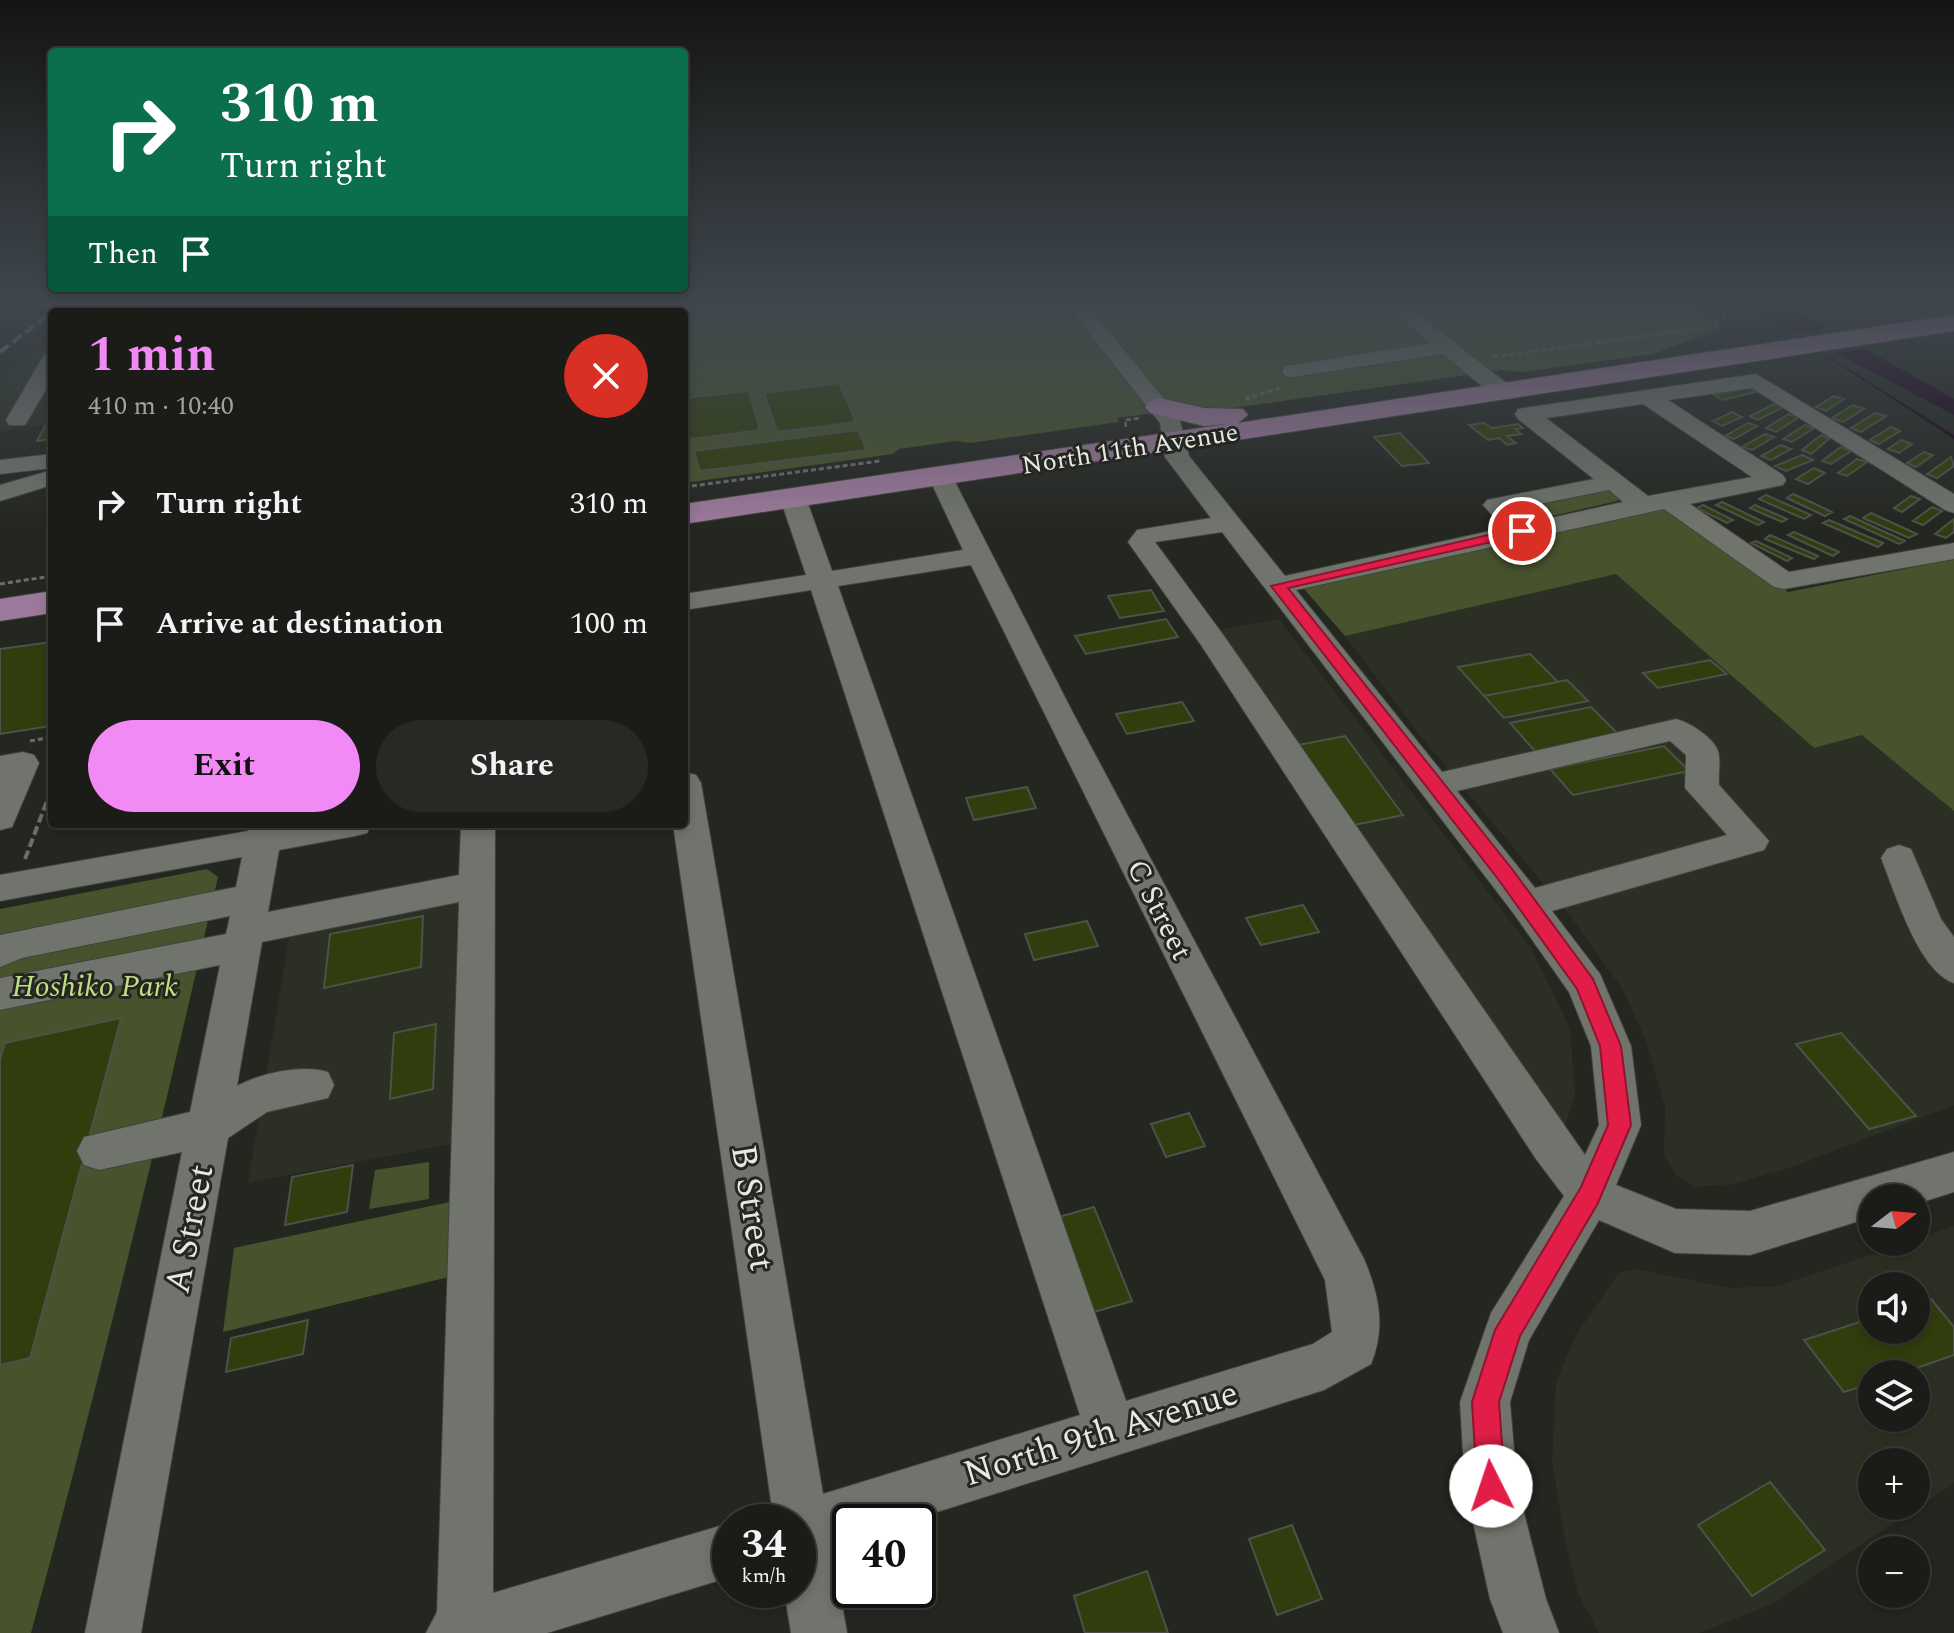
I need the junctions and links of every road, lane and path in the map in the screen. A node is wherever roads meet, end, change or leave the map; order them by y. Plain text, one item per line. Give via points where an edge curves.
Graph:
1 (43, 376) edge
2 (1110, 376) edge
3 (1135, 376) edge
4 (1492, 376) edge
5 (1597, 376) edge
6 (1512, 389) junction
7 (1648, 397) junction
8 (1160, 407) junction
9 (1551, 411) junction
10 (1131, 419) dead end
11 (17, 420) dead end
12 (1126, 428) dead end
13 (1172, 444) junction
14 (48, 449) edge
15 (0, 455) edge
16 (0, 467) edge
17 (48, 473) edge
18 (48, 473) edge
19 (48, 473) edge
20 (941, 478) junction
21 (1614, 482) junction
22 (0, 485) edge
23 (0, 493) edge
24 (793, 498) junction
25 (1656, 502) junction
26 (1954, 505) edge
27 (688, 513) edge
28 (1229, 523) junction
29 (1522, 531) junction
30 (1954, 551) edge
31 (979, 556) junction
32 (48, 577) edge
33 (822, 581) junction
34 (0, 584) edge
35 (1279, 586) junction
36 (688, 601) edge
37 (48, 603) edge
38 (0, 610) edge
39 (0, 767) edge
40 (1436, 785) junction
41 (48, 798) edge
42 (688, 809) edge
43 (0, 818) edge
44 (310, 828) edge
45 (478, 828) edge
46 (265, 832) edge
47 (1899, 858) dead end
48 (11, 877) edge
49 (477, 885) junction
50 (1527, 904) junction
51 (247, 925) junction
52 (0, 952) edge
53 (1954, 968) edge
54 (0, 994) edge
55 (313, 1085) dead end
56 (209, 1127) junction
57 (99, 1151) dead end
58 (1954, 1172) edge
59 (1590, 1195) junction
60 (1354, 1347) joint
61 (1110, 1430) junction
62 (796, 1504) edge
63 (816, 1524) edge
64 (712, 1555) edge
65 (814, 1608) edge
66 (460, 1631) edge
67 (113, 1633) edge
68 (819, 1633) edge
69 (1531, 1633) edge

1 - 11 street
2 - 13 street via 1142,418
3 - 8 street
4 - 6 street
5 - 6 main road, North 11th Avenue
6 - 8 main road via 1456,388 1204,417
6 - 9 street
6 - 13 main road, North 11th Avenue
7 - 9 street
7 - 25 street via 1774,480
7 - 26 street via 1756,381
8 - 13 street via 1171,422
9 - 21 street via 1526,414
10 - 12 path via 1125,420
13 - 20 main road, North 11th Avenue
13 - 28 street
14 - 15 street
16 - 17 street
18 - 22 street
19 - 23 street
20 - 24 main road, North 11th Avenue
20 - 31 street, C Street
21 - 25 street
21 - 29 street via 1496,505
24 - 27 main road, North 11th Avenue
24 - 33 street
25 - 29 street
25 - 30 street via 1784,581
28 - 35 street
28 - 59 street via 1146,536 1141,542
29 - 35 street
31 - 33 street
31 - 60 street, C Street via 1347,1275 1357,1311
32 - 34 path
33 - 36 street
33 - 61 street
35 - 40 street
37 - 38 main road
39 - 43 street via 23,763
40 - 50 street
40 - 50 street via 1676,729 1702,752 1702,788 1752,841
41 - 48 path
42 - 62 street, B Street
44 - 46 street
45 - 49 street
46 - 48 street
46 - 51 street, A Street
47 - 53 street via 1925,924
49 - 51 street
49 - 66 street
50 - 59 street via 1586,985 1611,1046 1620,1125
51 - 52 street via 15,945
51 - 54 street
51 - 56 street, A Street
55 - 56 street via 257,1096
56 - 57 street
56 - 67 street, A Street
58 - 59 street via 1750,1233 1675,1231
59 - 69 street via 1508,1330 1485,1402 1491,1486
60 - 61 street, North 9th Avenue via 1324,1365
61 - 63 street, North 9th Avenue
64 - 66 street
65 - 68 street, B Street

